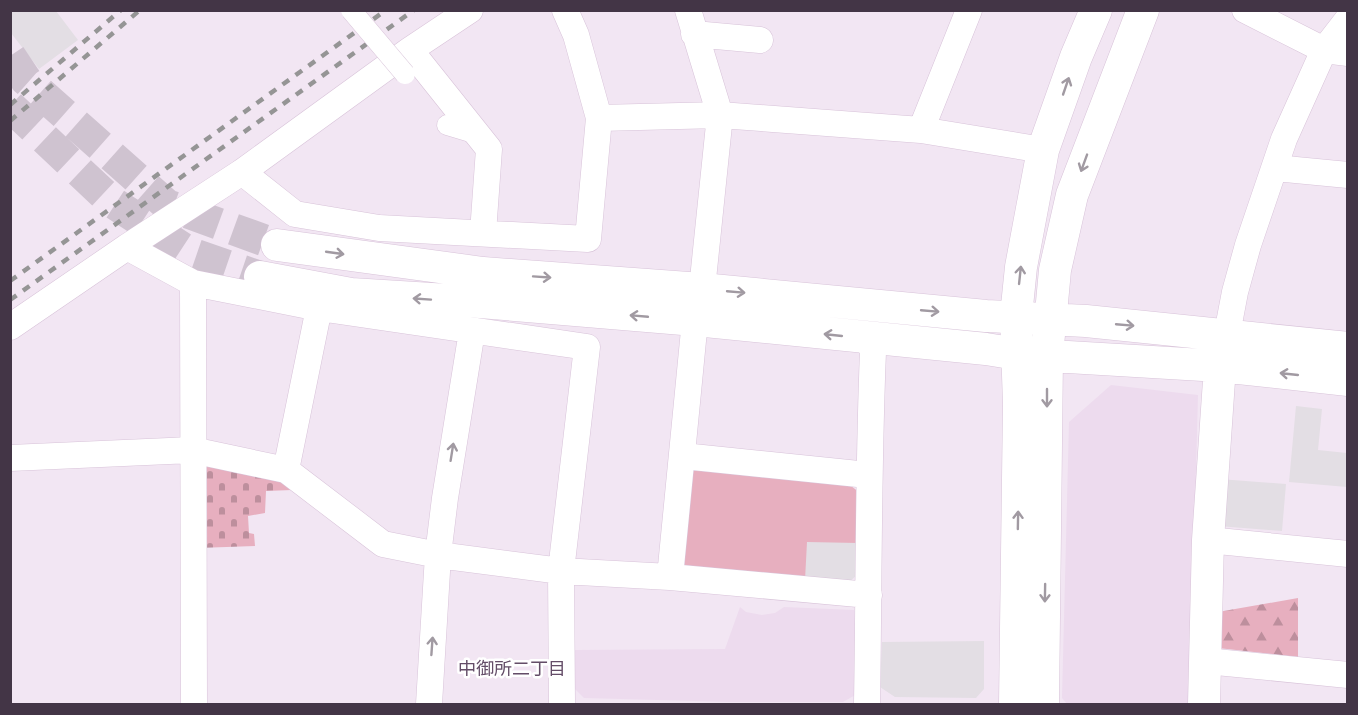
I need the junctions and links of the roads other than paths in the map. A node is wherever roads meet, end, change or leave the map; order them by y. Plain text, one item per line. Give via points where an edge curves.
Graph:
1 (351, 10) edge
2 (470, 10) edge
3 (565, 10) edge
4 (969, 10) edge
5 (1096, 10) edge
6 (1143, 10) edge
7 (1245, 10) edge
8 (1347, 19) edge
9 (691, 22) edge
10 (760, 40) dead end
11 (1336, 51) edge
12 (407, 62) junction
13 (720, 115) junction
14 (599, 118) junction
15 (447, 125) dead end
16 (921, 130) junction
17 (477, 134) junction
18 (1043, 150) junction
19 (1275, 168) junction
20 (242, 172) junction
21 (1347, 176) edge
22 (483, 233) junction
23 (277, 245) tunnel mouth
24 (127, 247) junction
25 (260, 278) tunnel mouth
26 (193, 283) junction
27 (702, 289) junction
28 (319, 308) junction
29 (1016, 316) junction
30 (1049, 319) junction
31 (695, 321) junction
32 (10, 327) edge
33 (472, 331) junction
34 (1227, 334) junction
35 (868, 338) junction
36 (1347, 348) edge
37 (1032, 355) junction
38 (1220, 366) junction
39 (1347, 380) edge
40 (192, 450) junction
41 (682, 456) junction
42 (10, 458) edge
43 (286, 470) junction
44 (868, 475) junction
45 (1208, 540) junction
46 (1347, 554) edge
47 (438, 555) junction
48 (561, 571) junction
49 (670, 577) junction
50 (869, 595) junction
51 (1206, 661) junction
52 (1347, 675) edge
53 (194, 705) edge
54 (429, 705) edge
55 (562, 705) edge
56 (867, 705) edge
57 (1015, 705) edge
58 (1043, 705) edge
59 (1204, 705) edge

1 - 12 street, bridge
2 - 12 street
3 - 14 street
4 - 16 street
18 -> 5 street
6 -> 30 street via 1072,195 1055,270
7 - 11 street
8 - 11 street
9 - 10 street
9 - 13 street
11 - 19 street via 1284,139
12 - 17 street
12 - 20 street
13 - 14 street
13 - 16 street
13 - 27 street
14 - 22 street via 588,239
15 - 17 street
16 - 18 street
17 - 22 street via 489,149
29 -> 18 street
19 - 21 street
19 - 34 street via 1248,245
20 - 22 street via 295,214 379,228
20 - 24 street
23 -> 27 street via 483,273
24 - 26 street
24 - 32 street
31 -> 25 street via 351,294
26 - 28 street
26 - 40 street
27 -> 29 street
27 - 31 street
28 - 33 street
28 - 43 street
29 - 30 street
29 - 37 street
30 -> 34 street
30 - 37 street
35 -> 31 street
31 - 41 street
47 -> 33 street
33 - 48 street via 587,346
34 - 36 street
35 - 37 street
35 - 44 street via 873,352
37 - 38 street
57 -> 37 street via 1019,404
37 -> 58 street
39 -> 38 street
38 - 45 street
40 - 42 street
40 - 43 street
40 - 53 street
41 - 44 street
41 - 49 street
43 - 47 street via 383,544
44 - 50 street
45 - 46 street
45 - 51 street
47 - 48 street
54 -> 47 street
48 - 49 street
48 - 55 street
49 - 50 street
50 - 56 street
51 - 52 street
51 - 59 street

